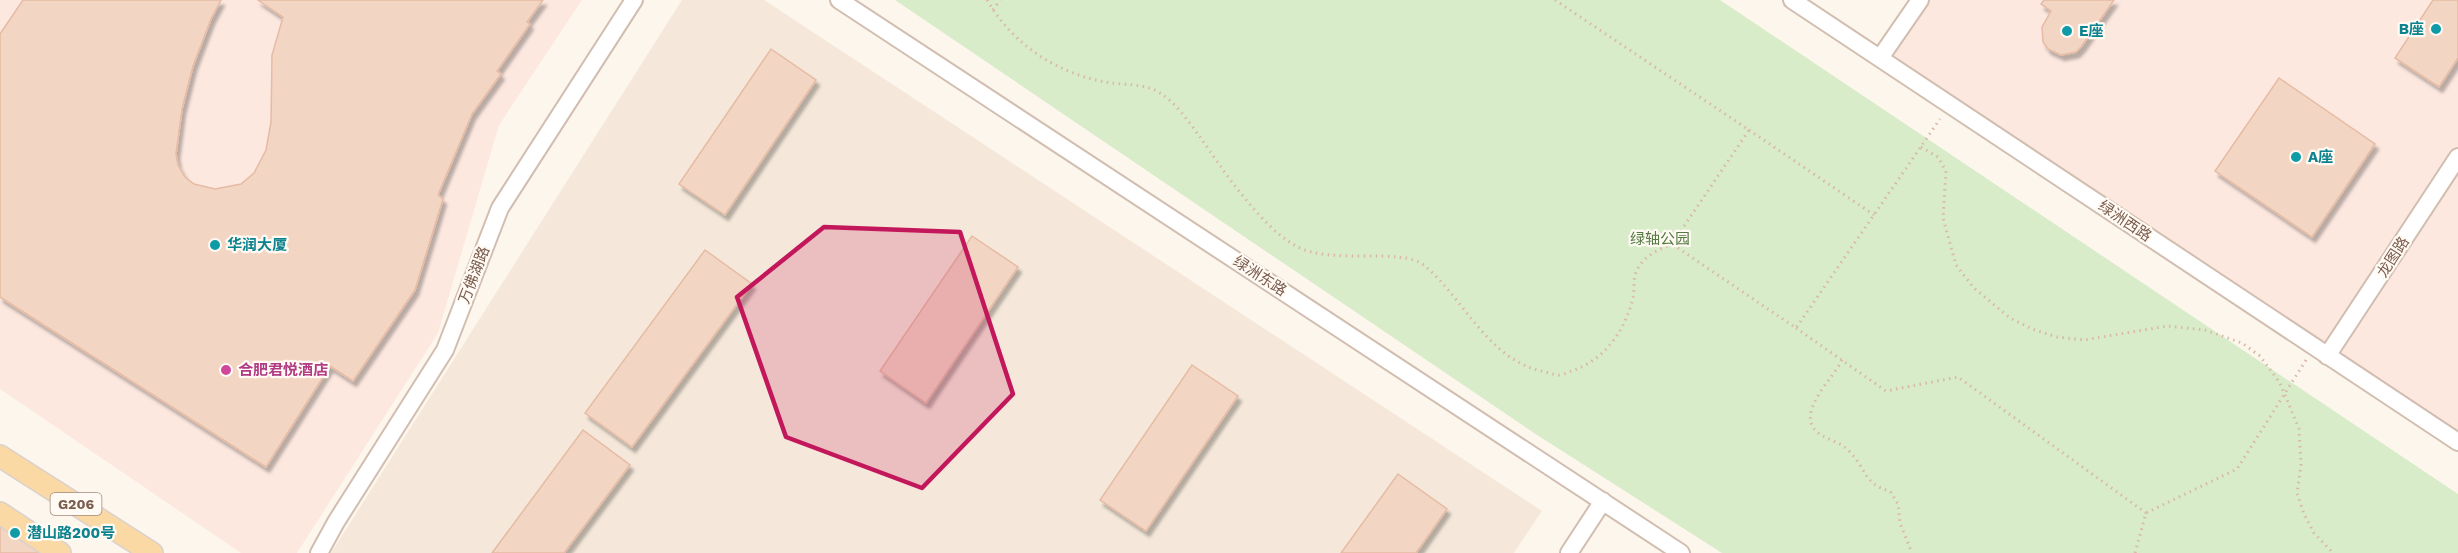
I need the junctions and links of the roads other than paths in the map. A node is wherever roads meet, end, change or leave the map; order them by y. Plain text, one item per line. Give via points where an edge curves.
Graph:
1 (634, 0) edge
2 (839, 0) edge
3 (1792, 0) edge
4 (1920, 0) edge
5 (1880, 58) junction
6 (2458, 157) edge
7 (2321, 351) junction
8 (2458, 442) edge
9 (0, 456) edge
10 (1603, 501) junction
11 (0, 513) edge
12 (60, 553) edge
13 (152, 553) edge
14 (319, 553) edge
15 (1569, 553) edge
16 (1681, 553) edge

1 - 14 street, 万佛湖路 via 500,208 445,350
2 - 10 street, 绿洲东路
3 - 5 street, 绿洲西路
4 - 5 street
5 - 7 street, 绿洲西路
6 - 7 street, 龙图路
7 - 8 street, 绿洲西路
9 - 13 main road, G206
10 - 15 street
10 - 16 street, 绿洲东路
11 - 12 main road

